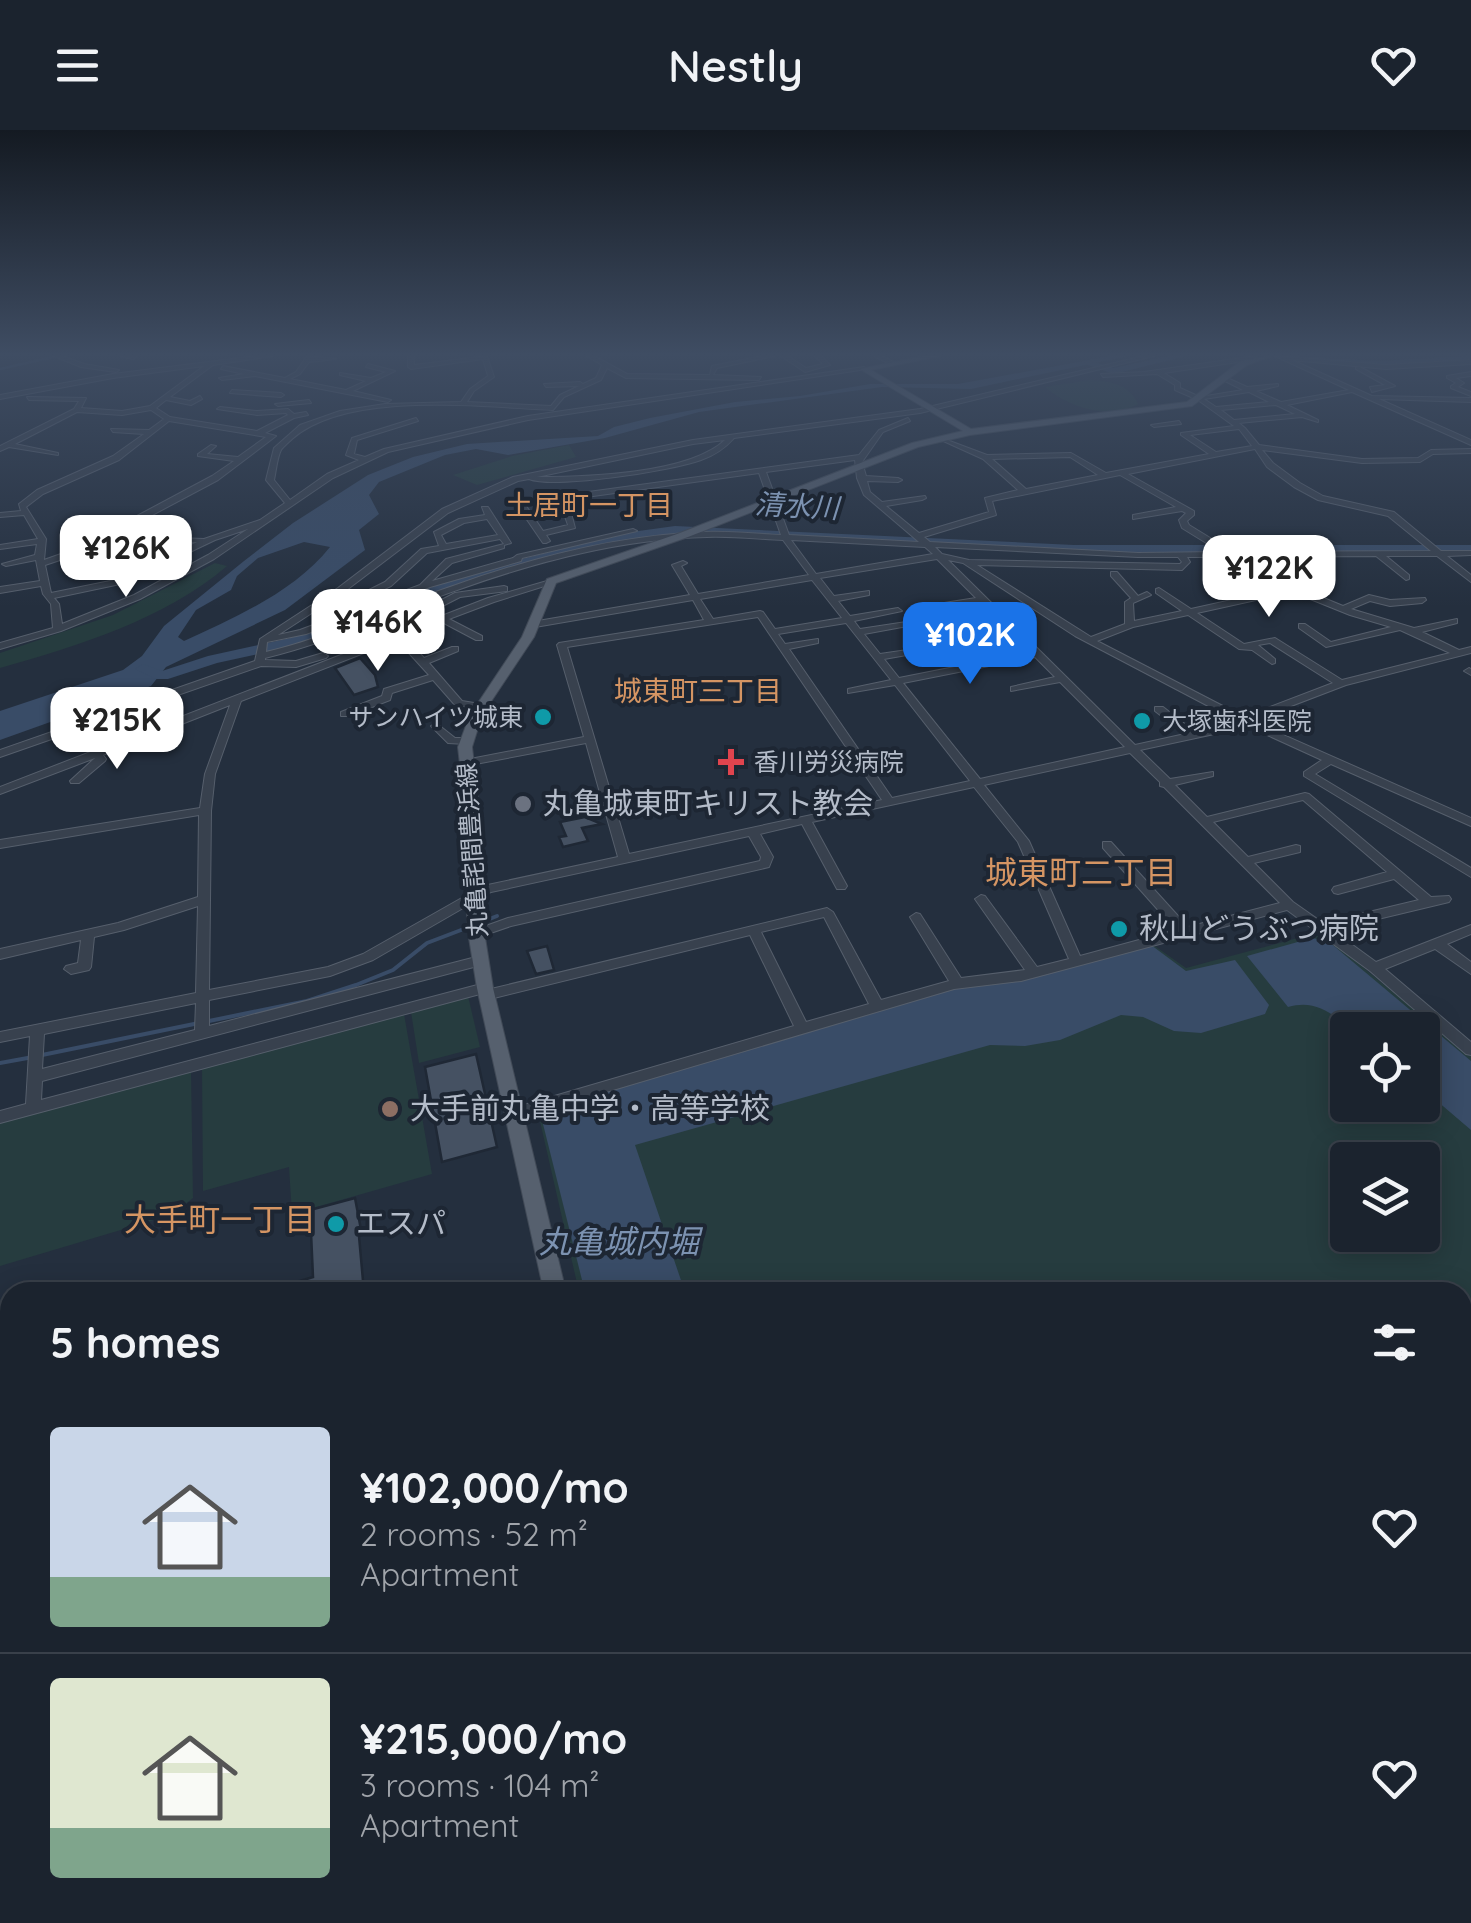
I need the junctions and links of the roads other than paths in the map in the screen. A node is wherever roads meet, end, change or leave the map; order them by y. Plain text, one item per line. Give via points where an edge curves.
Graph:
1 (20, 440) edge
2 (140, 440) edge
3 (269, 440) edge
4 (275, 440) edge
5 (282, 440) edge
6 (354, 440) edge
7 (392, 440) edge
8 (422, 440) edge
9 (714, 440) edge
10 (730, 440) edge
11 (876, 440) edge
12 (936, 440) edge
13 (945, 440) edge
14 (1192, 440) edge
15 (1251, 440) edge
16 (10, 445) junction
17 (214, 446) dead end
18 (1256, 447) junction
19 (0, 449) edge
20 (274, 450) junction
21 (1471, 451) edge
22 (350, 452) junction
23 (1213, 453) junction
24 (56, 454) dead end
25 (986, 457) junction
26 (238, 459) junction
27 (364, 459) junction
28 (663, 467) junction
29 (860, 467) junction
30 (760, 470) junction
31 (1122, 474) junction
32 (1103, 476) junction
33 (893, 478) dead end
34 (516, 479) junction
35 (673, 484) junction
36 (1024, 491) junction
37 (922, 498) dead end
38 (772, 499) junction
39 (294, 502) junction
40 (519, 502) dead end
41 (881, 504) junction
42 (1183, 508) junction
43 (445, 512) junction
44 (26, 513) junction
45 (0, 515) edge
46 (490, 516) junction
47 (529, 517) junction
48 (1136, 517) dead end
49 (267, 522) junction
50 (457, 525) junction
51 (702, 526) junction
52 (199, 529) dead end
53 (542, 534) junction
54 (784, 534) junction
55 (684, 535) junction
56 (918, 536) junction
57 (154, 539) dead end
58 (506, 540) junction
59 (41, 542) junction
60 (199, 543) junction
61 (1471, 544) edge
62 (929, 546) junction
63 (1217, 546) junction
64 (0, 547) edge
65 (444, 548) junction
66 (1373, 549) junction
67 (552, 550) junction
68 (1434, 550) junction
69 (142, 552) dead end
70 (1471, 552) edge
71 (422, 554) junction
72 (1181, 555) junction
73 (1231, 555) junction
74 (938, 556) junction
75 (41, 560) junction
76 (968, 562) junction
77 (520, 563) junction
78 (683, 563) dead end
79 (444, 564) junction
80 (6, 565) dead end
81 (1250, 566) junction
82 (146, 571) junction
83 (1223, 574) dead end
84 (1406, 577) dead end
85 (815, 578) junction
86 (1119, 578) dead end
87 (1471, 579) edge
88 (551, 581) junction
89 (46, 583) junction
90 (536, 584) junction
91 (420, 588) junction
92 (1298, 588) junction
93 (520, 589) junction
94 (0, 590) edge
95 (1159, 591) dead end
96 (866, 594) dead end
97 (1147, 595) dead end
98 (49, 596) junction
99 (696, 597) junction
100 (832, 599) junction
101 (982, 600) junction
102 (1422, 600) dead end
103 (1128, 601) junction
104 (342, 606) dead end
105 (1344, 609) junction
106 (898, 610) dead end
107 (919, 610) dead end
108 (1192, 612) junction
109 (1000, 618) junction
110 (1413, 618) dead end
111 (442, 619) junction
112 (848, 619) junction
113 (1454, 621) dead end
114 (710, 622) junction
115 (910, 622) dead end
116 (951, 622) dead end
117 (535, 624) junction
118 (1130, 626) junction
119 (1302, 626) dead end
120 (1428, 627) junction
121 (58, 629) junction
122 (1408, 629) junction
123 (775, 632) junction
124 (858, 632) junction
125 (399, 636) junction
126 (479, 638) dead end
127 (1092, 640) junction
128 (815, 641) dead end
129 (360, 642) junction
130 (380, 644) junction
131 (0, 646) edge
132 (785, 647) junction
133 (932, 648) dead end
134 (1253, 648) junction
135 (455, 649) dead end
136 (262, 651) junction
137 (1465, 651) edge
138 (1036, 654) junction
139 (878, 658) junction
140 (1272, 661) dead end
141 (424, 662) junction
142 (432, 677) junction
143 (1061, 680) junction
144 (897, 681) junction
145 (1342, 684) junction
146 (1013, 689) dead end
147 (851, 691) dead end
148 (237, 699) junction
149 (482, 708) junction
150 (1158, 709) dead end
151 (345, 714) dead end
152 (1242, 720) junction
153 (436, 726) dead end
154 (1193, 736) junction
155 (589, 739) junction
156 (466, 741) junction
157 (1129, 750) junction
158 (0, 754) edge
159 (96, 754) junction
160 (1331, 759) junction
161 (466, 763) junction
162 (1209, 774) dead end
163 (75, 782) dead end
164 (978, 784) junction
165 (1164, 784) junction
166 (0, 790) edge
167 (890, 803) junction
168 (205, 810) junction
169 (805, 819) junction
170 (1204, 821) junction
171 (1471, 822) edge
172 (752, 830) junction
173 (0, 844) edge
174 (1108, 845) dead end
175 (1296, 849) dead end
176 (625, 859) junction
177 (1245, 862) junction
178 (1471, 873) edge
179 (1396, 874) junction
180 (841, 886) dead end
181 (1338, 890) dead end
182 (475, 896) junction
183 (205, 899) junction
184 (981, 899) dead end
185 (1444, 899) dead end
186 (1428, 902) junction
187 (1289, 906) junction
188 (916, 917) dead end
189 (475, 927) junction
190 (1322, 928) junction
191 (1471, 929) edge
192 (753, 930) junction
193 (1185, 932) junction
194 (88, 935) junction
195 (1438, 943) junction
196 (0, 954) edge
197 (1076, 960) junction
198 (480, 962) junction
199 (1375, 968) junction
200 (72, 969) dead end
201 (1471, 970) edge
202 (1034, 972) junction
203 (957, 984) junction
204 (485, 992) junction
205 (204, 997) junction
206 (877, 1006) junction
207 (202, 1027) junction
208 (802, 1027) junction
209 (37, 1030) junction
210 (0, 1038) edge
211 (1471, 1050) edge
212 (35, 1077) junction
213 (34, 1108) junction
214 (515, 1113) junction
215 (0, 1117) edge
216 (553, 1282) edge

1 - 16 street
2 - 44 street via 30,498 22,506
3 - 26 street
4 - 20 street
5 - 20 street
6 - 22 street
7 - 22 street
8 - 27 street
9 - 34 street
10 - 28 street via 709,454
11 - 29 street
12 - 29 main road
13 - 25 street
14 - 23 street
15 - 18 street
16 - 19 street
16 - 24 street
17 - 26 street via 200,455
18 - 21 street via 1362,460
18 - 23 street
18 - 68 street via 1270,466 1312,494 1386,511
20 - 39 street via 270,480
22 - 27 street
23 - 31 street
25 - 32 street via 1071,455
25 - 36 street
26 - 75 street via 109,536
27 - 39 street
28 - 34 street via 610,478
28 - 35 street
29 - 30 street
29 - 33 street
29 - 38 main road
29 - 41 street via 867,492
30 - 35 street
30 - 38 street
31 - 32 street
31 - 42 street
32 - 36 street
34 - 43 street
35 - 53 street via 578,497 566,508 572,526
36 - 56 street via 988,500 993,512
37 - 41 street
38 - 51 main road
38 - 54 street
39 - 49 street
40 - 47 street
41 - 56 street
42 - 48 street
42 - 63 street via 1191,513 1185,526
43 - 50 street
43 - 136 street
44 - 45 street
44 - 59 street
46 - 47 street
46 - 50 street
46 - 58 street
47 - 53 street
49 - 60 street
49 - 121 street via 152,590
50 - 65 street via 437,534
51 - 54 street
51 - 55 main road
51 - 67 street via 643,529
52 - 60 street via 208,536
53 - 67 street
54 - 55 street
54 - 56 street
54 - 62 street
54 - 85 street
55 - 77 street
55 - 88 main road
56 - 62 street
56 - 63 street
57 - 60 street
58 - 65 street
58 - 77 street
58 - 79 street
59 - 64 street
59 - 75 street
60 - 82 street
61 - 68 street
62 - 72 street
62 - 74 street
63 - 66 street
63 - 73 street
65 - 71 street
66 - 68 street
66 - 73 street
66 - 84 street
67 - 77 street
68 - 70 street
68 - 87 street
69 - 82 street
71 - 79 street
71 - 104 street via 388,584
72 - 73 street
72 - 76 street via 1182,567
73 - 81 street
74 - 76 street
74 - 85 street
74 - 101 street
75 - 80 street
75 - 89 street
76 - 127 street
77 - 90 street
77 - 91 street
77 - 136 street via 350,628
78 - 99 street via 676,565
79 - 91 street
81 - 83 street
81 - 92 street
82 - 98 street
85 - 99 street
85 - 100 street
86 - 103 street
88 - 90 street
88 - 117 main road, 丸亀詫間豊浜線
89 - 94 street
89 - 98 street
90 - 93 street
91 - 136 street
92 - 105 street
92 - 108 street
93 - 111 street
93 - 129 street via 458,596
95 - 108 street
96 - 100 street
97 - 103 street
98 - 121 street
99 - 114 street
99 - 117 street
100 - 112 street
101 - 107 street
101 - 109 street
102 - 105 street via 1370,598
103 - 118 street
105 - 122 street
106 - 112 street
108 - 118 street
108 - 134 street
109 - 116 street
109 - 138 street
110 - 120 street
111 - 125 street
111 - 126 street via 458,634
112 - 123 street
112 - 124 street
113 - 120 street
114 - 123 street via 760,614
114 - 155 street via 562,646
115 - 124 street
117 - 149 main road, 丸亀詫間豊浜線
118 - 127 street
119 - 122 street via 1329,645
120 - 122 street
121 - 131 street
122 - 137 street
123 - 132 street
124 - 139 street
125 - 130 street
125 - 141 street
127 - 152 street
128 - 132 street
129 - 130 street
129 - 136 street via 296,664
130 - 148 street
132 - 167 street
133 - 139 street
134 - 140 street
134 - 145 street via 1272,640
135 - 141 street
136 - 158 street
137 - 145 street
138 - 143 street
138 - 144 street
139 - 144 street
141 - 142 street
142 - 149 street via 459,704
142 - 151 street
143 - 146 street
143 - 157 street
144 - 147 street
144 - 164 street
145 - 152 street
148 - 159 street
148 - 168 street via 210,774
149 - 156 main road, 丸亀詫間豊浜線
150 - 154 street
152 - 154 street
152 - 160 street
153 - 156 street via 452,740
154 - 157 street
155 - 161 street
155 - 176 street
156 - 161 main road, 丸亀詫間豊浜線
157 - 164 street
157 - 165 street
159 - 163 street via 101,759
159 - 166 street
160 - 171 street
160 - 178 street via 1308,774
161 - 182 main road, 丸亀詫間豊浜線
162 - 165 street
164 - 167 street
164 - 197 street via 1023,841
165 - 170 street
167 - 169 street
168 - 173 street
168 - 183 street
169 - 172 street
169 - 180 street
170 - 177 street
170 - 179 street via 1305,796
172 - 176 street
172 - 189 street via 765,864
174 - 193 street
175 - 177 street
176 - 182 street
177 - 187 street
179 - 181 street
179 - 186 street
182 - 189 main road, 丸亀詫間豊浜線
182 - 205 street via 346,965
183 - 194 street
183 - 205 street
184 - 202 street
185 - 186 street
186 - 190 street
187 - 190 street
187 - 193 street
188 - 203 street
189 - 198 main road, 丸亀詫間豊浜線
190 - 199 street
191 - 195 street
192 - 204 street
192 - 206 street via 827,912
192 - 208 street
193 - 197 street
194 - 196 street
194 - 200 street via 84,966
195 - 199 street
195 - 201 street
197 - 202 street
198 - 204 main road, 丸亀詫間豊浜線
198 - 207 street
199 - 211 street
202 - 203 street
203 - 206 street
204 - 213 street
204 - 214 main road, 丸亀詫間豊浜線
205 - 207 street
205 - 209 street
206 - 208 street
207 - 212 street
208 - 214 street
209 - 210 street
209 - 212 street
212 - 213 street
213 - 215 street
214 - 216 main road, 丸亀詫間豊浜線

